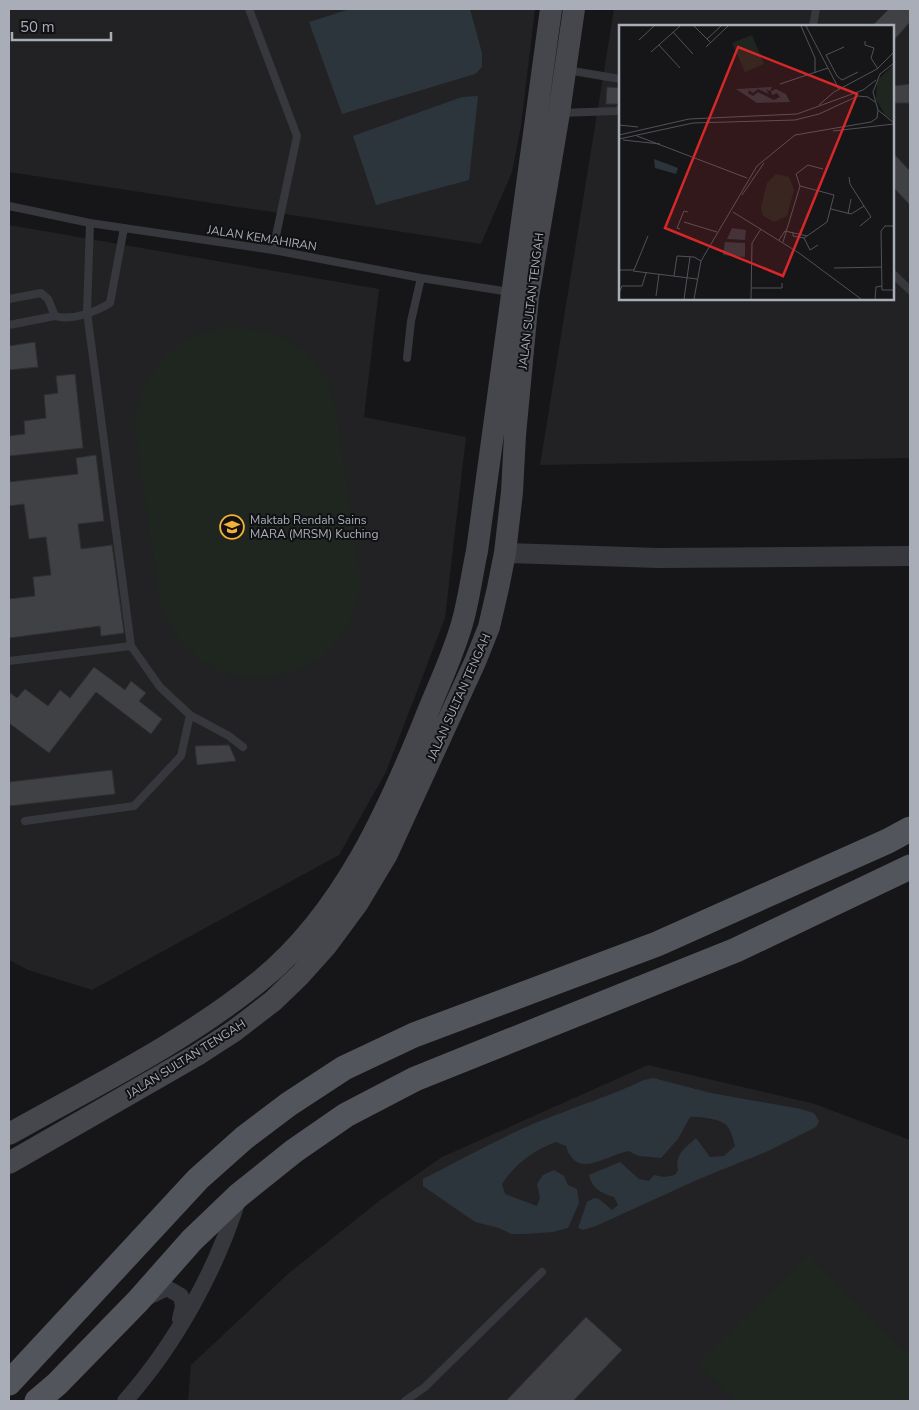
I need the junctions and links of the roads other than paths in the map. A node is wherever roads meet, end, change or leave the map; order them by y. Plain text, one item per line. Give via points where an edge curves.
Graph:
1 (249, 9) edge
2 (551, 9) edge
3 (574, 9) edge
4 (816, 9) edge
5 (813, 25) edge
6 (566, 70) junction
7 (619, 78) edge
8 (619, 110) edge
9 (559, 113) junction
10 (9, 206) edge
11 (90, 223) junction
12 (124, 228) junction
13 (273, 250) junction
14 (894, 275) edge
15 (422, 278) junction
16 (910, 290) edge
17 (512, 292) junction
18 (9, 299) edge
19 (88, 312) junction
20 (55, 316) junction
21 (9, 325) edge
22 (407, 358) dead end
23 (505, 553) junction
24 (910, 556) edge
25 (131, 646) junction
26 (9, 661) edge
27 (190, 715) junction
28 (243, 747) dead end
29 (25, 821) dead end
30 (910, 830) edge
31 (910, 867) edge
32 (9, 1134) edge
33 (9, 1163) edge
34 (239, 1195) junction
35 (542, 1272) dead end
36 (138, 1301) junction
37 (176, 1334) junction
38 (9, 1383) edge
39 (131, 1399) edge
40 (38, 1401) edge
41 (405, 1401) edge

1 - 13 lane via 297,136
2 - 17 main road, JALAN SULTAN TENGAH
3 - 6 main road, JALAN SULTAN TENGAH
4 - 5 lane
6 - 7 lane
6 - 9 main road, JALAN SULTAN TENGAH
8 - 9 lane
9 - 23 main road, JALAN SULTAN TENGAH via 528,297
10 - 11 lane, JALAN KEMAHIRAN
11 - 12 lane, JALAN KEMAHIRAN
11 - 19 lane
12 - 13 lane, JALAN KEMAHIRAN
12 - 19 lane via 110,303
13 - 15 lane, JALAN KEMAHIRAN
14 - 16 lane
15 - 17 lane, JALAN KEMAHIRAN
15 - 22 lane
17 - 32 main road, JALAN SULTAN TENGAH via 477,551 463,621 406,767 368,843 331,905 289,954 228,1004 156,1051
18 - 20 lane via 41,293 48,299
19 - 20 lane via 75,318
19 - 25 lane
20 - 21 lane
23 - 24 street via 658,558
23 - 33 main road, JALAN SULTAN TENGAH via 489,627 434,753 379,869 326,946 273,1001 234,1031
25 - 26 lane
25 - 27 lane via 160,687
27 - 28 lane
27 - 29 lane via 181,756 134,806
30 - 38 main road via 657,944 414,1035 344,1068 244,1138 198,1179
31 - 34 main road via 736,950 415,1080 346,1115
34 - 36 main road via 192,1240
34 - 37 street via 230,1228
35 - 41 lane via 425,1387
36 - 37 street via 167,1288 181,1296 183,1306
36 - 40 main road
37 - 39 street

